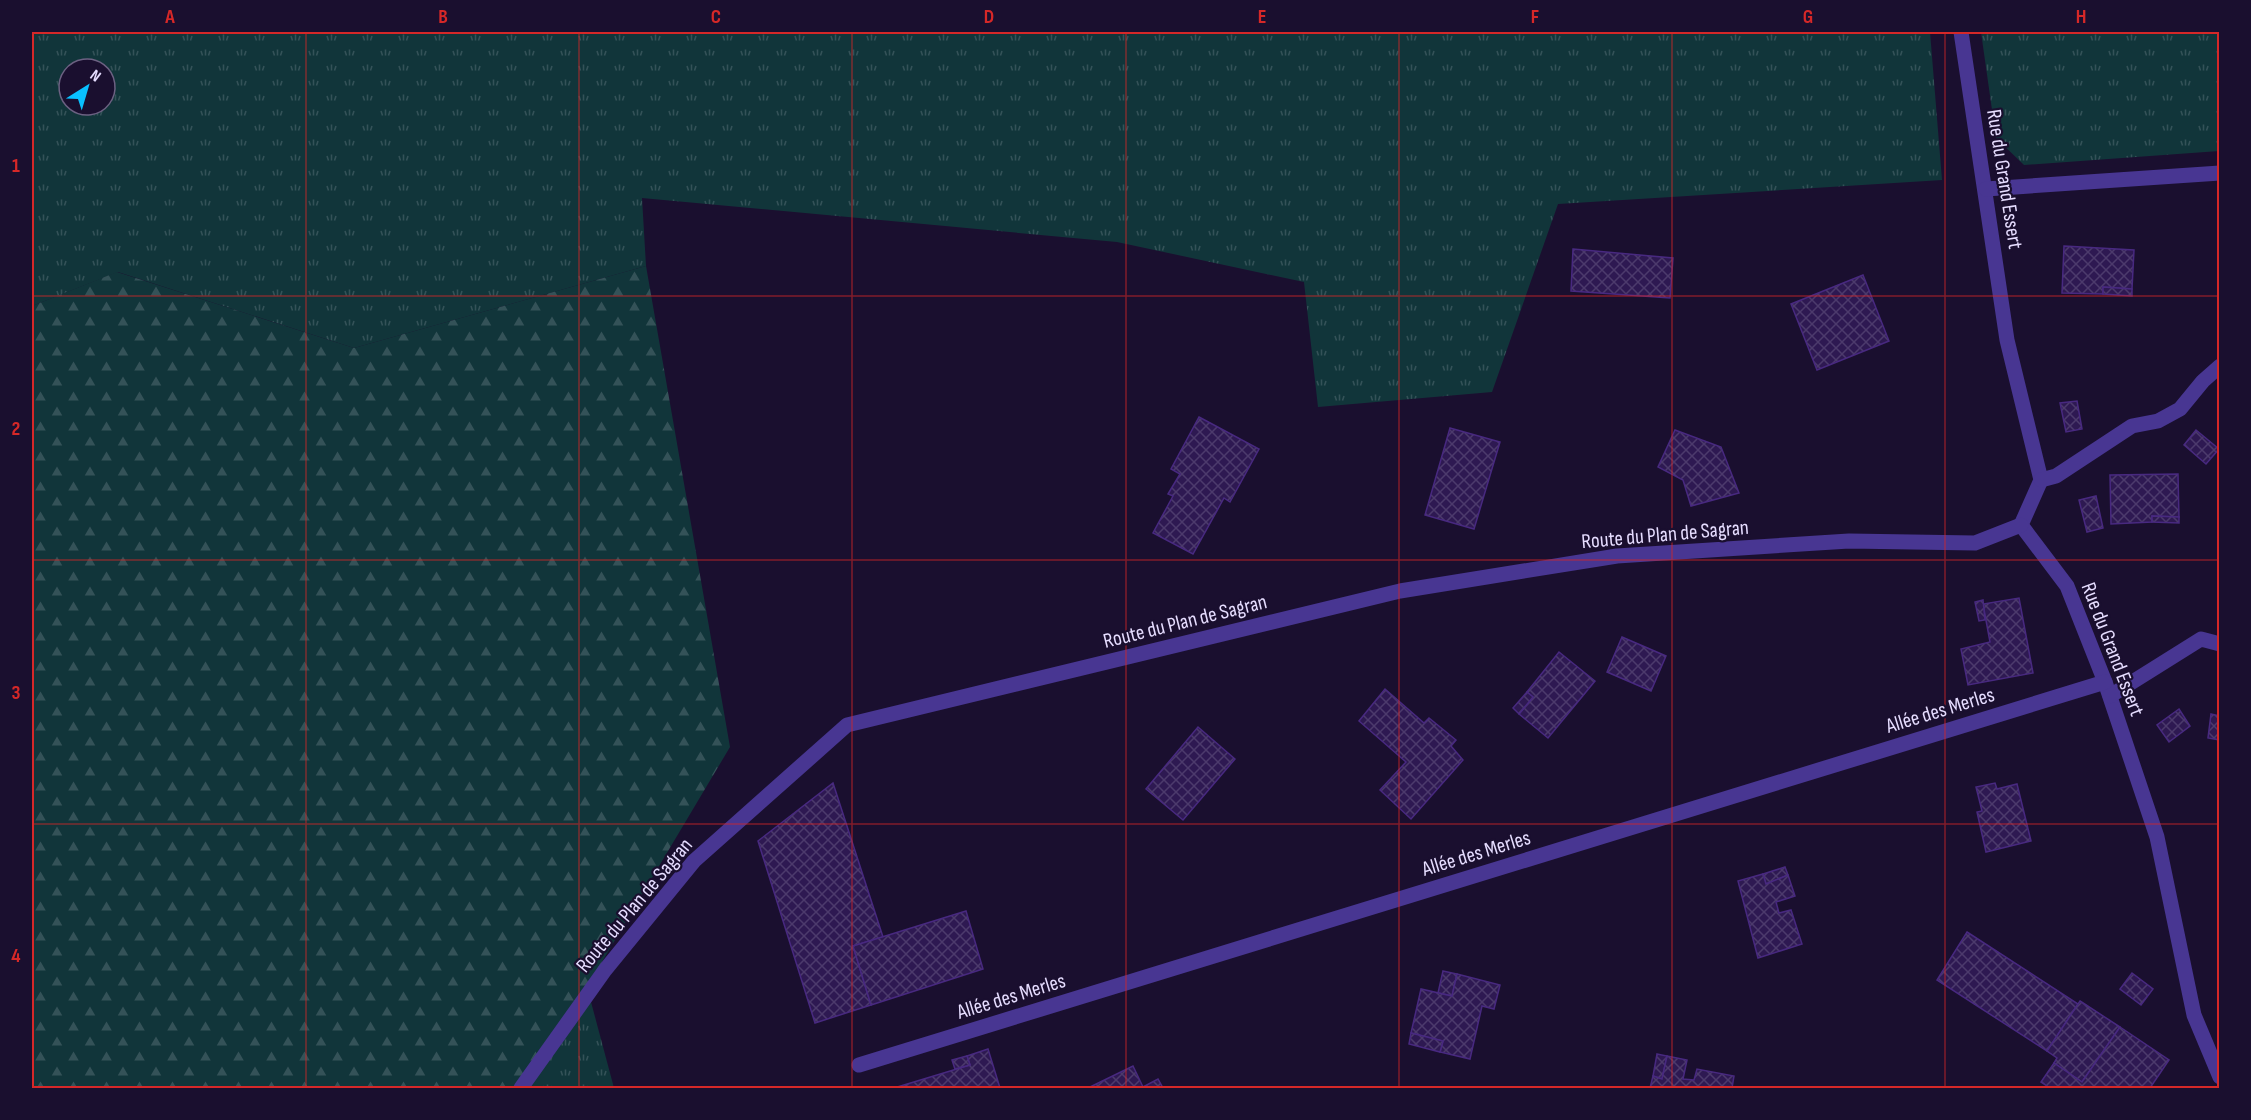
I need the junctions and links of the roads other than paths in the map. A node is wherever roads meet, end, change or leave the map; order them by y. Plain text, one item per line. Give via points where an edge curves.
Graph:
1 (1961, 32) edge
2 (2220, 173) edge
3 (1986, 189) junction
4 (2220, 366) edge
5 (2041, 480) junction
6 (2021, 525) junction
7 (2220, 644) edge
8 (2108, 689) junction
9 (859, 1065) dead end
10 (2220, 1077) edge
11 (521, 1089) edge

1 - 3 street, Rue du Grand Essert
2 - 3 street
3 - 5 street, Rue du Grand Essert via 2007,340
4 - 5 street via 2181,409 2158,421 2132,426 2056,476
5 - 6 street
6 - 8 street, Rue du Grand Essert via 2067,586
6 - 11 street, Route du Plan de Sagran via 1974,543 1849,541 1617,556 1400,591 848,725 694,861 605,970
7 - 8 street, Allée des Merles via 2201,639
8 - 9 street, Allée des Merles
8 - 10 street, Rue du Grand Essert via 2157,837 2194,1015

